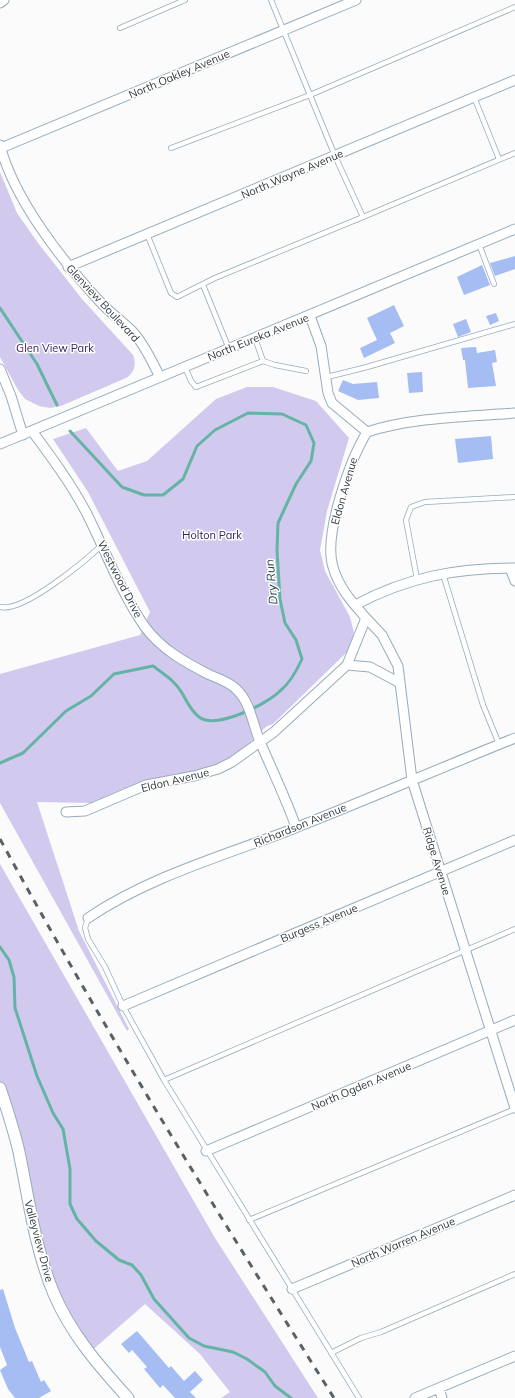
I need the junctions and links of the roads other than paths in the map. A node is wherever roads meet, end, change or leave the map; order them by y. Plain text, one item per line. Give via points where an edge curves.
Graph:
1 (4, 0) edge
2 (185, 0) edge
3 (271, 0) edge
4 (356, 0) edge
5 (0, 3) edge
6 (515, 6) edge
7 (120, 28) dead end
8 (284, 30) junction
9 (515, 80) edge
10 (310, 95) junction
11 (474, 97) junction
12 (0, 147) edge
13 (171, 148) dead end
14 (515, 152) edge
15 (335, 156) junction
16 (499, 159) junction
17 (363, 217) junction
18 (515, 229) edge
19 (147, 234) junction
20 (479, 244) junction
21 (68, 267) junction
22 (494, 284) dead end
23 (203, 285) junction
24 (310, 316) junction
25 (515, 324) edge
26 (255, 338) junction
27 (229, 349) junction
28 (263, 361) junction
29 (185, 367) junction
30 (0, 369) edge
31 (306, 371) dead end
32 (160, 377) junction
33 (327, 377) junction
34 (515, 413) edge
35 (32, 431) junction
36 (366, 432) junction
37 (23, 435) junction
38 (0, 444) edge
39 (515, 497) edge
40 (102, 545) junction
41 (512, 568) edge
42 (443, 572) junction
43 (417, 579) junction
44 (515, 581) edge
45 (355, 605) junction
46 (0, 607) edge
47 (366, 618) junction
48 (347, 665) junction
49 (400, 683) junction
50 (515, 738) edge
51 (260, 742) junction
52 (499, 744) junction
53 (412, 780) junction
54 (66, 812) dead end
55 (296, 827) junction
56 (515, 840) edge
57 (440, 872) junction
58 (88, 918) joint
59 (515, 930) edge
60 (465, 950) junction
61 (123, 1006) junction
62 (515, 1020) edge
63 (491, 1031) junction
64 (164, 1080) junction
65 (0, 1088) edge
66 (515, 1108) edge
67 (206, 1151) junction
68 (515, 1195) edge
69 (249, 1220) junction
70 (515, 1274) edge
71 (292, 1289) junction
72 (331, 1353) junction
73 (515, 1356) edge
74 (439, 1388) junction
75 (128, 1398) edge
76 (359, 1398) edge
77 (415, 1398) edge
78 (442, 1398) edge

1 - 5 street
2 - 7 lane
3 - 8 lane
4 - 8 street, North Oakley Avenue
6 - 10 lane
8 - 10 lane
8 - 12 street, North Oakley Avenue
9 - 11 street, North Wayne Avenue
10 - 13 lane
10 - 15 lane
11 - 15 street, North Wayne Avenue
11 - 16 lane
12 - 21 street, Glenview Boulevard via 32,214
14 - 16 lane
15 - 17 lane
15 - 19 street, North Wayne Avenue
16 - 17 lane
17 - 23 lane
18 - 20 street, North Eureka Avenue
19 - 21 street, North Wayne Avenue
19 - 23 lane via 171,293 177,297
20 - 22 lane
20 - 24 street, North Eureka Avenue
21 - 32 street, Glenview Boulevard via 134,333
23 - 27 lane
24 - 26 street, North Eureka Avenue
24 - 33 street via 321,346
25 - 33 lane
26 - 27 street, North Eureka Avenue
26 - 28 lane
27 - 29 street, North Eureka Avenue
28 - 29 lane via 196,387
28 - 31 lane via 275,366
29 - 32 street, North Eureka Avenue
30 - 37 street
32 - 35 street, North Eureka Avenue
33 - 36 street via 328,393 332,402
34 - 36 street via 411,421
35 - 37 street, North Eureka Avenue
35 - 40 street, Westwood Drive via 58,465
36 - 45 street, Eldon Avenue via 348,471 331,537 330,552 333,567 345,594
37 - 38 street, North Eureka Avenue
39 - 43 lane via 425,502 411,507 406,520
40 - 46 lane via 83,562 39,593 14,606
40 - 51 street, Westwood Drive via 136,614 150,632 165,648 238,690
41 - 42 street
41 - 44 street
42 - 43 street
42 - 52 lane via 483,705
43 - 45 street
45 - 47 street, Eldon Avenue
47 - 48 street, Eldon Avenue
47 - 49 street, Ridge Avenue via 382,635 391,650 398,666
48 - 49 street via 370,667
48 - 51 street, Eldon Avenue
49 - 53 street, Ridge Avenue
50 - 52 street, Richardson Avenue
51 - 54 street, Eldon Avenue via 218,769 146,786 85,811
51 - 55 street, Westwood Drive
52 - 53 street, Richardson Avenue
53 - 55 street, Richardson Avenue
53 - 57 street, Ridge Avenue
55 - 58 street, Richardson Avenue via 122,897
56 - 57 street, Burgess Avenue
57 - 60 street, Ridge Avenue
57 - 61 street, Burgess Avenue
58 - 61 lane via 85,928 88,939 105,967
59 - 60 lane
60 - 63 street, Ridge Avenue
60 - 64 lane
61 - 64 lane
62 - 63 street, North Ogden Avenue
63 - 66 street, Ridge Avenue
63 - 67 street, North Ogden Avenue
64 - 67 lane
65 - 75 street, Valleyview Drive via 19,1151 36,1237 54,1293 89,1353
66 - 69 lane
67 - 69 lane
68 - 71 street, North Warren Avenue
69 - 71 lane
70 - 72 lane
71 - 72 lane
72 - 76 lane
73 - 74 street
74 - 77 street
74 - 78 street

